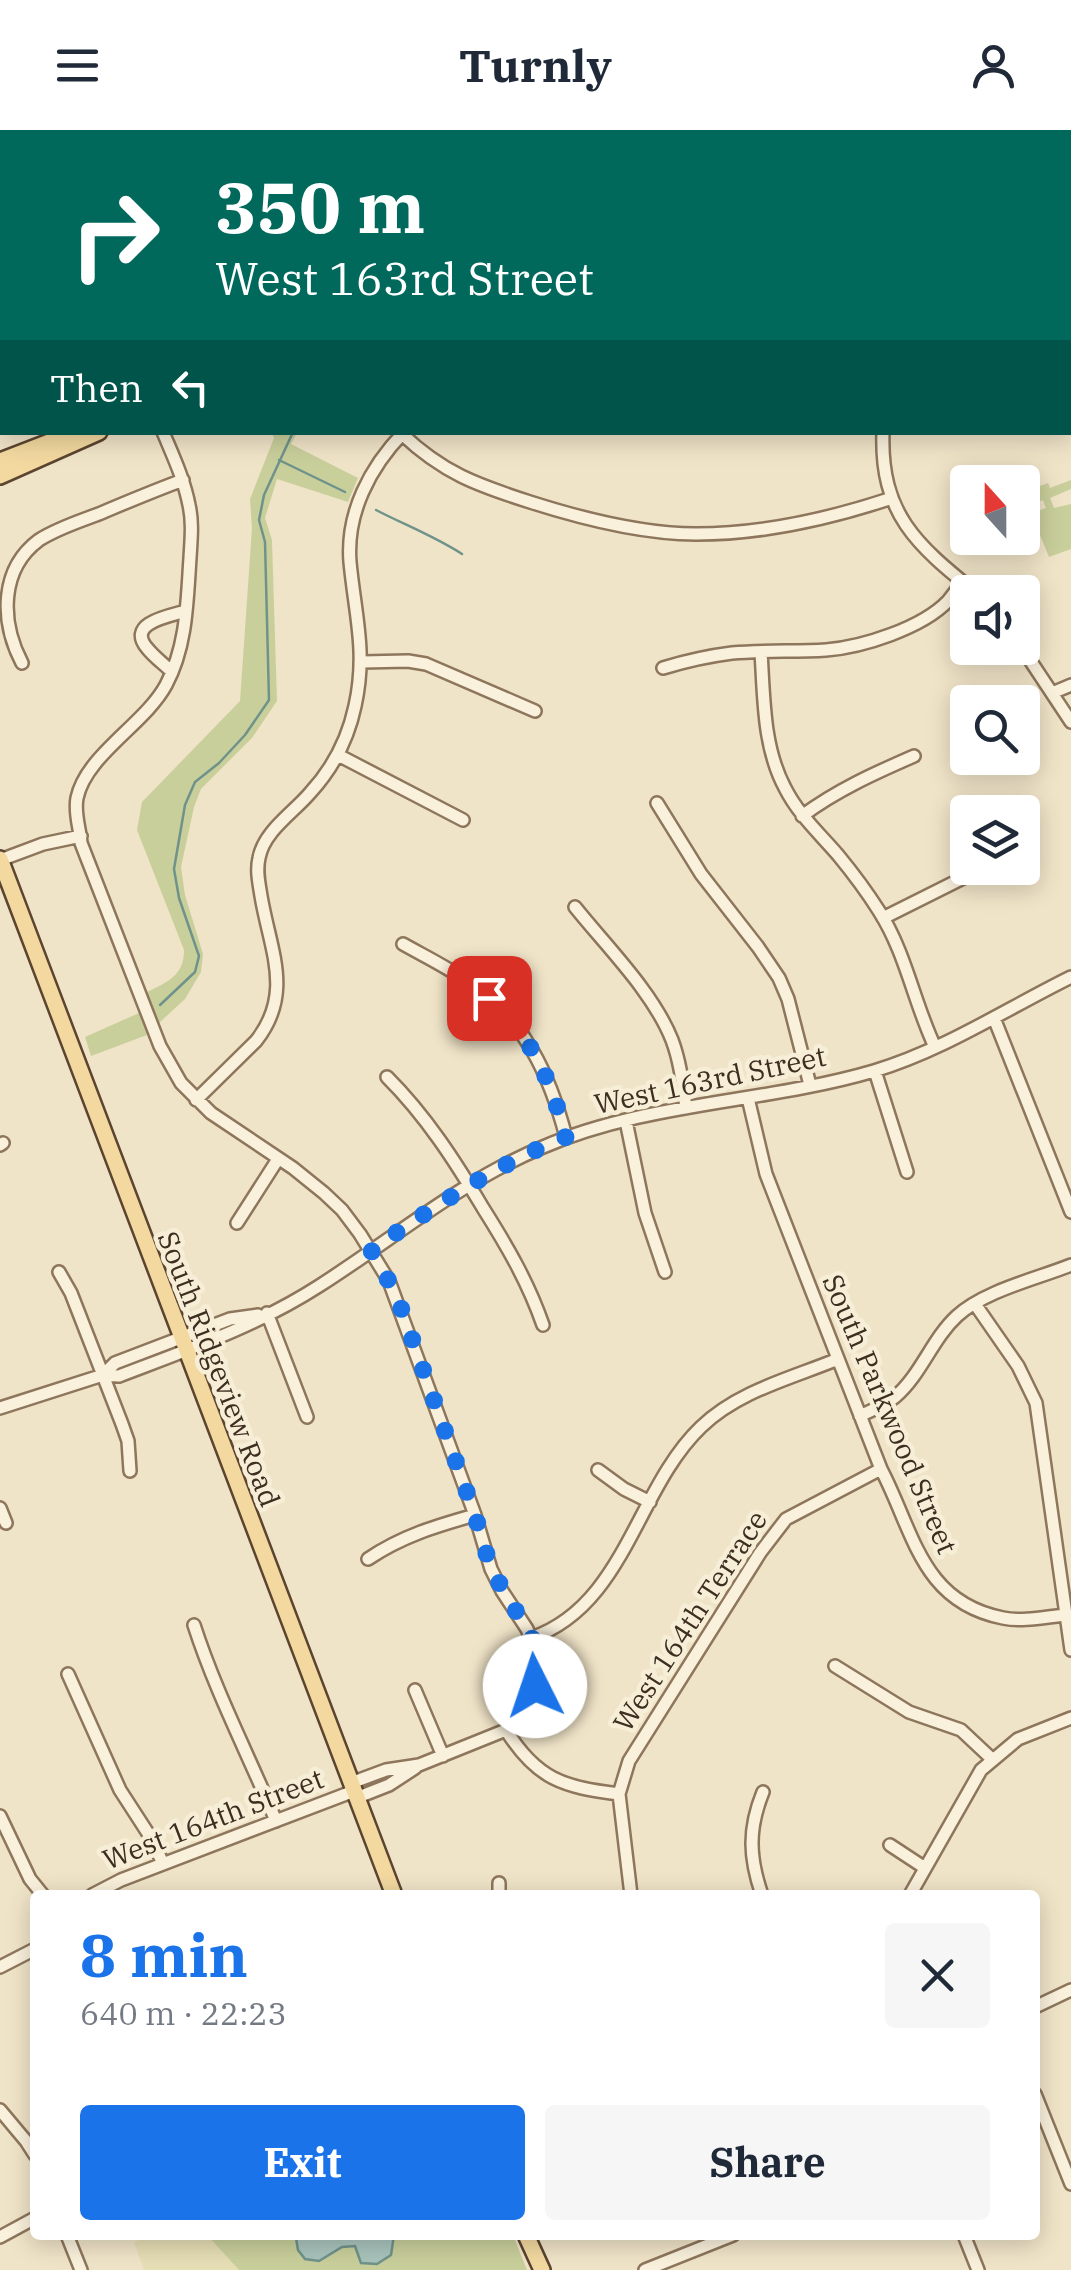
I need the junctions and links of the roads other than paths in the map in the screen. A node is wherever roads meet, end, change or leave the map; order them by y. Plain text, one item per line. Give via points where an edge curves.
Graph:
1 (67, 435) edge
2 (92, 435) edge
3 (164, 435) edge
4 (401, 435) edge
5 (405, 435) edge
6 (882, 435) edge
7 (0, 461) edge
8 (0, 476) edge
9 (182, 480) junction
10 (892, 498) junction
11 (954, 575) edge
12 (950, 598) edge
13 (186, 611) junction
14 (761, 652) junction
15 (362, 662) junction
16 (22, 664) dead end
17 (1033, 665) edge
18 (663, 668) dead end
19 (172, 672) junction
20 (1071, 685) edge
21 (1052, 693) junction
22 (535, 711) dead end
23 (1071, 722) edge
24 (338, 755) junction
25 (914, 756) dead end
26 (657, 803) dead end
27 (802, 816) junction
28 (462, 820) dead end
29 (80, 836) junction
30 (0, 860) edge
31 (950, 884) edge
32 (575, 907) dead end
33 (883, 918) junction
34 (403, 944) dead end
35 (1071, 977) edge
36 (994, 1018) junction
37 (935, 1047) junction
38 (876, 1071) junction
39 (387, 1077) dead end
40 (810, 1085) junction
41 (748, 1098) junction
42 (196, 1100) junction
43 (686, 1108) junction
44 (626, 1121) junction
45 (566, 1137) junction
46 (278, 1158) junction
47 (908, 1172) dead end
48 (469, 1184) junction
49 (1071, 1212) edge
50 (238, 1223) dead end
51 (371, 1250) junction
52 (1071, 1265) edge
53 (59, 1272) dead end
54 (665, 1272) dead end
55 (975, 1304) junction
56 (267, 1313) junction
57 (543, 1325) dead end
58 (183, 1344) junction
59 (838, 1360) junction
60 (103, 1374) junction
61 (0, 1408) edge
62 (860, 1416) junction
63 (307, 1417) dead end
64 (881, 1469) junction
65 (598, 1470) dead end
66 (130, 1471) dead end
67 (650, 1502) junction
68 (0, 1508) edge
69 (475, 1515) junction
70 (6, 1523) dead end
71 (368, 1559) dead end
72 (1065, 1615) junction
73 (194, 1625) dead end
74 (532, 1638) junction
75 (1071, 1650) edge
76 (834, 1666) dead end
77 (68, 1674) dead end
78 (415, 1690) dead end
79 (1071, 1718) edge
80 (506, 1730) junction
81 (442, 1756) junction
82 (993, 1760) junction
83 (354, 1791) junction
84 (763, 1792) dead end
85 (619, 1794) junction
86 (0, 1816) edge
87 (276, 1821) junction
88 (890, 1845) dead end
89 (163, 1864) junction
90 (925, 1868) junction
91 (38, 1890) edge
92 (101, 1890) edge
93 (392, 1890) edge
94 (630, 1890) edge
95 (760, 1890) edge
96 (913, 1890) edge
97 (30, 1952) edge
98 (0, 1968) edge
99 (1071, 1990) edge
100 (1040, 2005) edge
101 (1040, 2106) edge
102 (0, 2110) edge
103 (30, 2148) edge
104 (1071, 2184) edge
105 (30, 2221) edge
106 (0, 2237) edge
107 (69, 2240) edge
108 (528, 2240) edge
109 (722, 2240) edge
110 (966, 2240) edge
111 (666, 2266) edge
112 (81, 2270) edge
113 (542, 2270) edge
114 (645, 2270) edge
115 (978, 2270) edge

1 - 7 main road
2 - 8 main road
3 - 9 street
4 - 15 street via 376,465 352,524
5 - 10 street via 457,476 618,526 694,534 770,528
6 - 10 street
9 - 13 street via 191,530
9 - 16 street via 43,538 18,559 3,609
10 - 11 street via 916,541
12 - 14 street via 901,630 830,650
13 - 19 street
13 - 19 street via 141,632 148,650
14 - 18 street
14 - 27 street via 772,757
15 - 22 street via 426,664
15 - 24 street
17 - 21 street
19 - 29 street via 145,714 84,778 77,798
20 - 21 street
21 - 23 street
24 - 28 street
24 - 42 street via 260,852 258,878 278,985 270,1021
25 - 27 street
26 - 40 street via 779,978
27 - 33 street
29 - 30 street
29 - 42 street via 165,1057
30 - 58 main road, South Ridgeview Road
31 - 33 street
32 - 43 street via 666,1028
33 - 37 street
34 - 45 street via 471,984 513,1022 540,1062
35 - 36 street, West 163rd Street
36 - 37 street, West 163rd Street
36 - 49 street
37 - 38 street, West 163rd Street
38 - 40 street, West 163rd Street
38 - 47 street
39 - 48 street
40 - 41 street, West 163rd Street
41 - 43 street, West 163rd Street
41 - 59 street, South Parkwood Street via 766,1174
42 - 46 street
43 - 44 street, West 163rd Street
44 - 45 street, West 163rd Street
44 - 54 street
45 - 48 street, West 163rd Street
46 - 50 street
46 - 51 street via 342,1210
48 - 51 street, West 163rd Street
48 - 57 street via 520,1267
51 - 56 street, West 163rd Street
51 - 69 street via 396,1294
52 - 55 street
53 - 60 street
55 - 62 street via 948,1325 895,1397
55 - 72 street via 1036,1403
56 - 58 street, West 163rd Street via 237,1331
56 - 63 street
58 - 60 street, West 163rd Street via 119,1376
58 - 83 main road, South Ridgeview Road
59 - 62 street, South Parkwood Street
59 - 67 street via 752,1393 713,1416 678,1454
60 - 61 street, West 163rd Street
60 - 66 street via 128,1442
62 - 64 street, South Parkwood Street
64 - 72 street, South Parkwood Street via 920,1558 948,1593 1004,1618
64 - 85 street, West 164th Terrace via 786,1518 629,1762
65 - 67 street
67 - 74 street via 578,1610
68 - 70 street
69 - 71 street via 409,1535
69 - 74 street via 491,1569
72 - 75 street
73 - 87 street
74 - 80 street via 532,1697
76 - 82 street via 909,1712 960,1730
77 - 89 street via 120,1790
78 - 81 street
79 - 82 street via 1018,1739
80 - 81 street, West 164th Street
80 - 85 street via 528,1760 554,1779
81 - 83 street, West 164th Street via 386,1770
82 - 90 street via 980,1770
83 - 87 street, West 164th Street
83 - 93 main road, South Ridgeview Road
84 - 95 street via 753,1816 752,1848
85 - 94 street
86 - 91 street
87 - 89 street, West 164th Street
88 - 90 street
89 - 92 street, West 164th Street
90 - 96 street
97 - 98 street
99 - 100 street
101 - 104 street
102 - 103 street
105 - 106 street
107 - 112 street
108 - 113 main road
109 - 111 street
110 - 115 street
111 - 114 street

